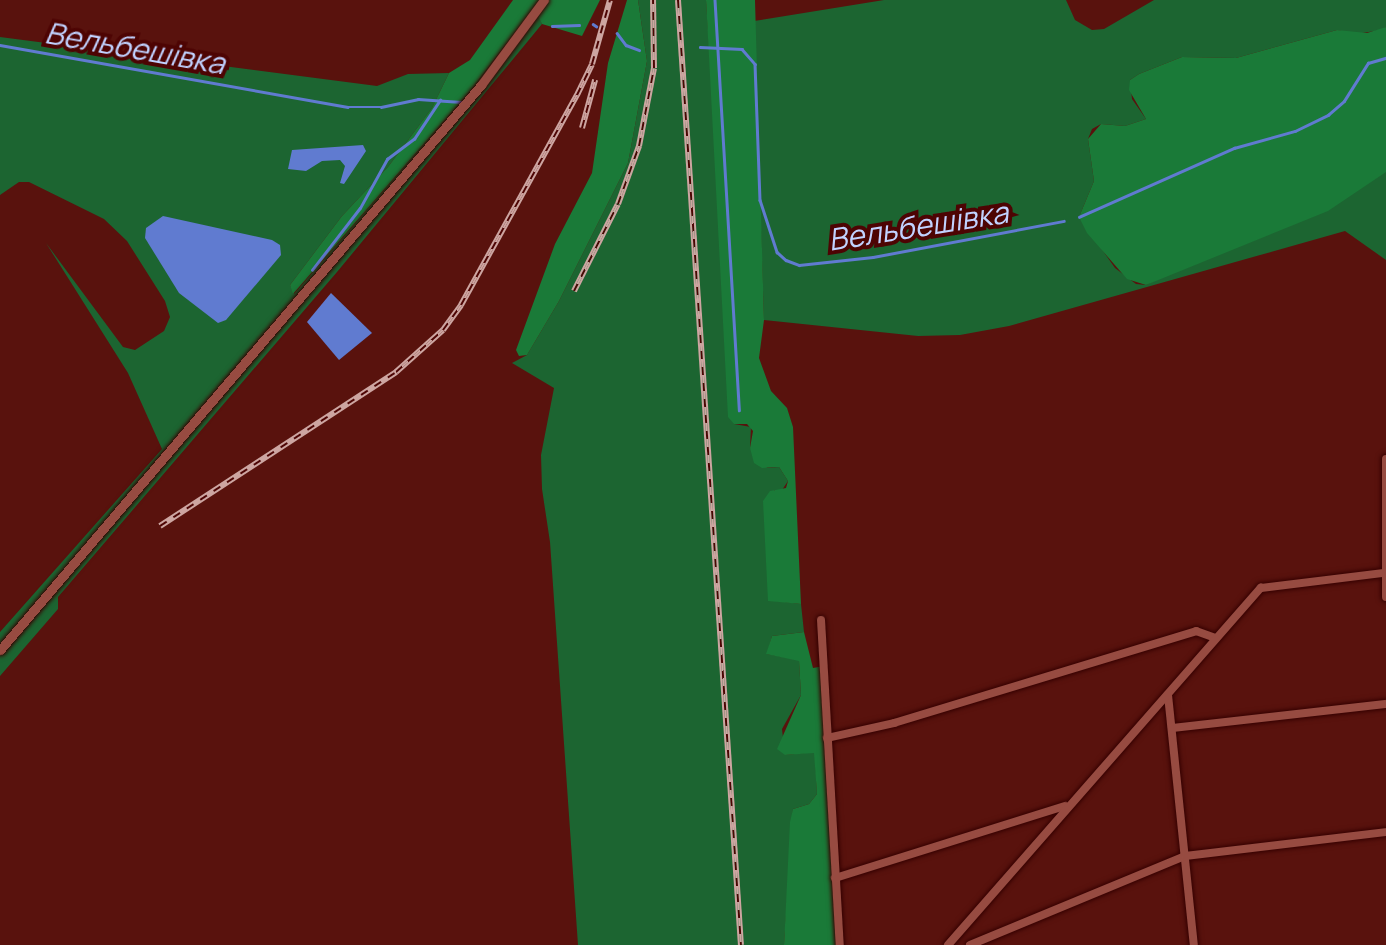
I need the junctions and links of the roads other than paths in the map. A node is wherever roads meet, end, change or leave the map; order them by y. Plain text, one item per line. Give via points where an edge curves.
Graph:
1 (544, 0) edge
2 (1386, 458) edge
3 (1384, 573) edge
4 (1386, 598) edge
5 (821, 620) dead end
6 (1215, 638) junction
7 (0, 650) edge
8 (1168, 695) junction
9 (1386, 704) edge
10 (1172, 728) junction
11 (828, 738) junction
12 (1068, 805) junction
13 (1386, 832) edge
14 (1184, 856) junction
15 (835, 878) junction
16 (840, 945) edge
17 (948, 945) edge
18 (970, 945) edge
19 (1194, 945) edge

1 - 7 street via 481,85
2 - 3 street
3 - 4 street
3 - 6 street via 1264,586
5 - 11 street
6 - 8 street
6 - 11 street via 1196,631
8 - 10 street
8 - 12 street
9 - 10 street
10 - 14 street
11 - 15 street
12 - 15 street
12 - 17 street
13 - 14 street
14 - 18 street
14 - 19 street
15 - 16 street

